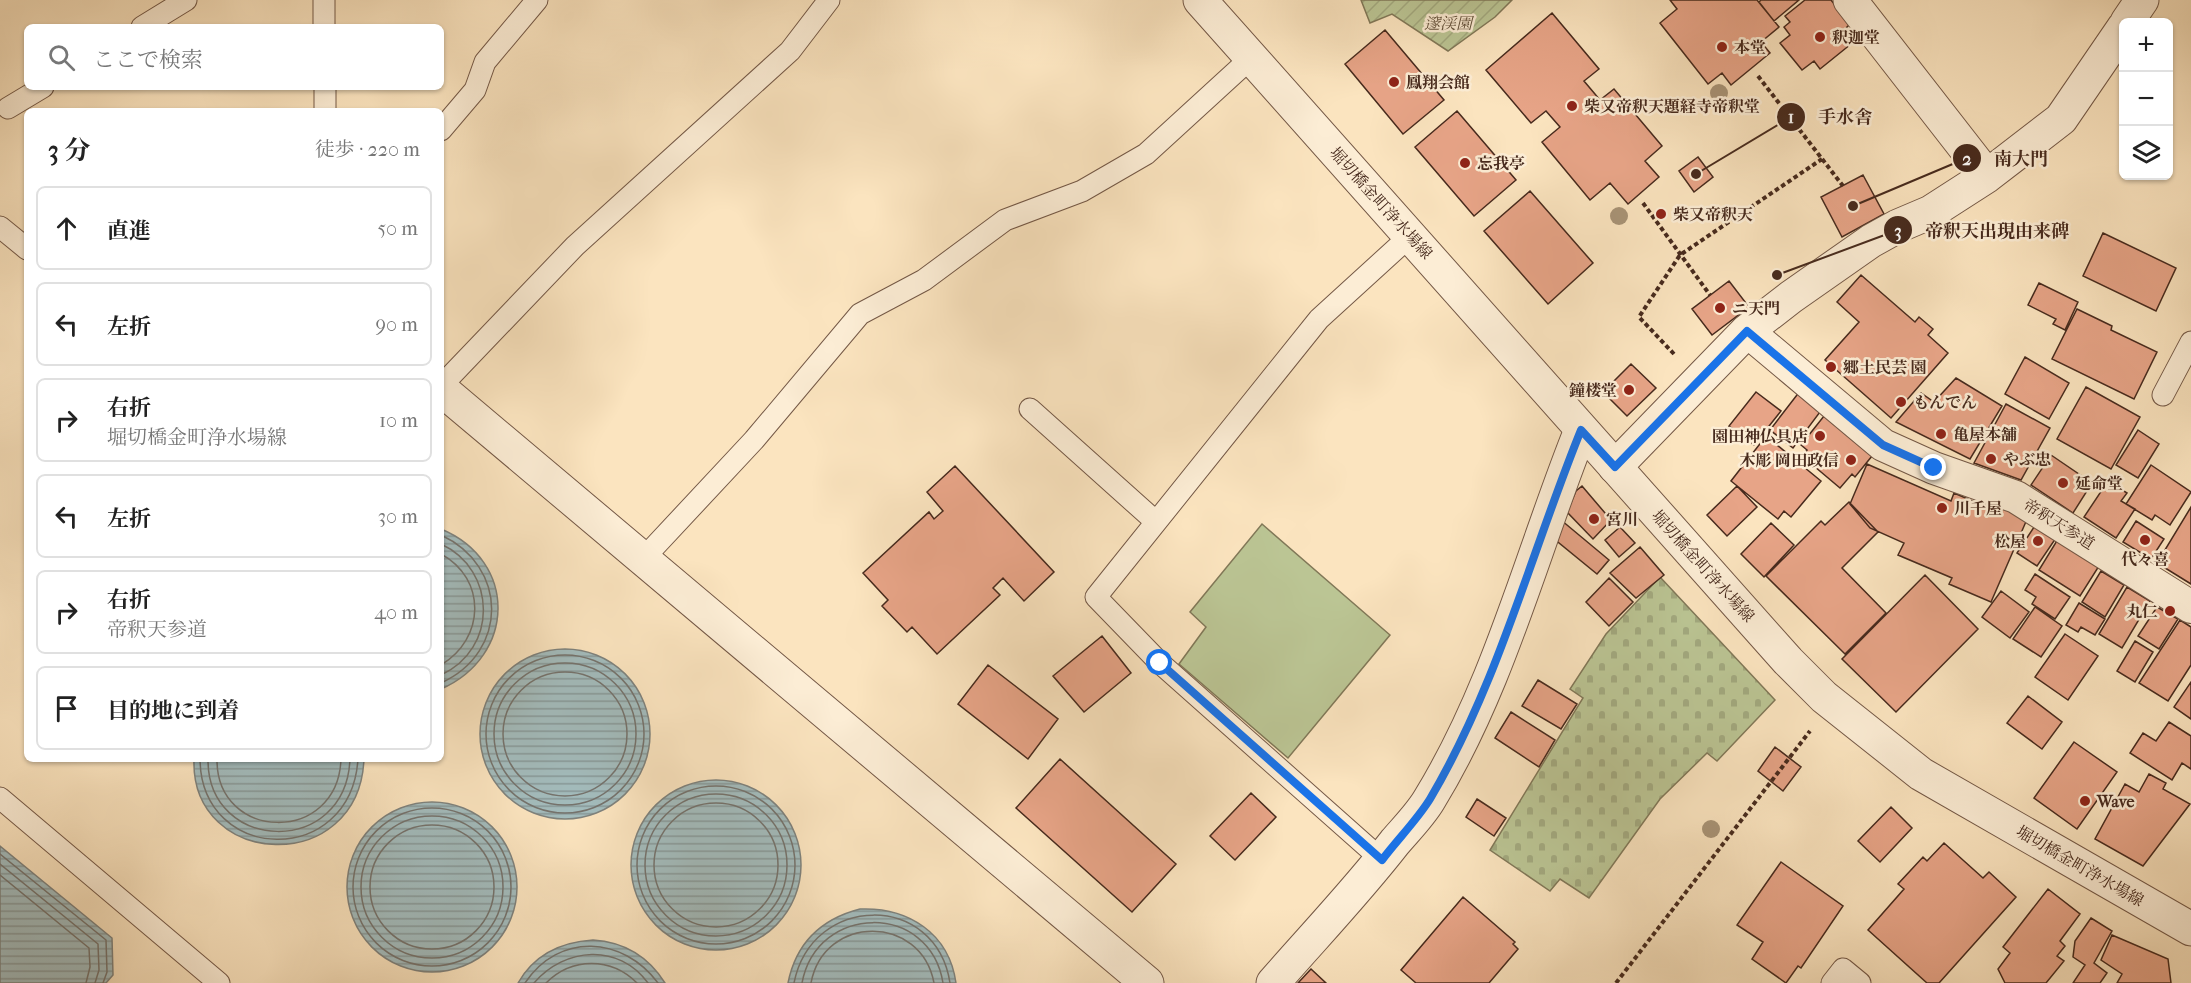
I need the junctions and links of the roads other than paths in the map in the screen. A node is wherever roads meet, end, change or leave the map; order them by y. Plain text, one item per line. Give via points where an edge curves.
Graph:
1 (186, 0) edge
2 (324, 0) edge
3 (537, 0) edge
4 (829, 0) edge
5 (1200, 0) edge
6 (1850, 0) edge
7 (2142, 0) edge
8 (2130, 18) edge
9 (147, 24) edge
10 (324, 24) edge
11 (2119, 34) edge
12 (1252, 57) junction
13 (38, 90) edge
14 (325, 90) edge
15 (8, 108) dead end
16 (325, 108) edge
17 (444, 126) edge
18 (1987, 176) junction
19 (0, 227) edge
20 (1410, 236) junction
21 (24, 247) edge
22 (1747, 331) junction
23 (2191, 342) edge
24 (444, 385) edge
25 (444, 391) edge
26 (2163, 395) dead end
27 (1030, 409) dead end
28 (1581, 430) junction
29 (1615, 467) junction
30 (1155, 520) junction
31 (642, 560) junction
32 (2191, 607) edge
33 (0, 798) edge
34 (1382, 860) junction
35 (2191, 929) edge
36 (219, 983) edge
37 (1147, 983) edge
38 (1273, 983) edge
39 (1832, 983) edge
40 (1860, 983) edge

1 - 9 lane
2 - 10 lane
3 - 17 lane via 485,62 475,90
4 - 24 lane via 790,51 575,246
5 - 12 street, 堀切橋金町浄水場線
6 - 18 street
7 - 8 street
11 - 18 street via 2061,119
12 - 20 street, 堀切橋金町浄水場線
12 - 31 lane via 1146,154 1082,191 1005,220 924,280 860,314 754,440
13 - 15 lane
14 - 16 lane
18 - 22 street via 1931,212 1898,226 1848,256
19 - 21 lane
20 - 28 street, 堀切橋金町浄水場線
20 - 30 lane via 1319,319
22 - 29 street
22 - 32 street, 帝釈天参道 via 1883,445 1934,468 2016,496
23 - 26 lane
25 - 31 street
27 - 30 lane
28 - 29 street, 堀切橋金町浄水場線
28 - 34 street via 1474,715 1429,801
29 - 35 street, 堀切橋金町浄水場線 via 1788,661 1873,738 1921,774
30 - 34 lane via 1096,597 1160,663
31 - 37 street
33 - 36 lane
34 - 38 street
39 - 40 lane via 1843,969

